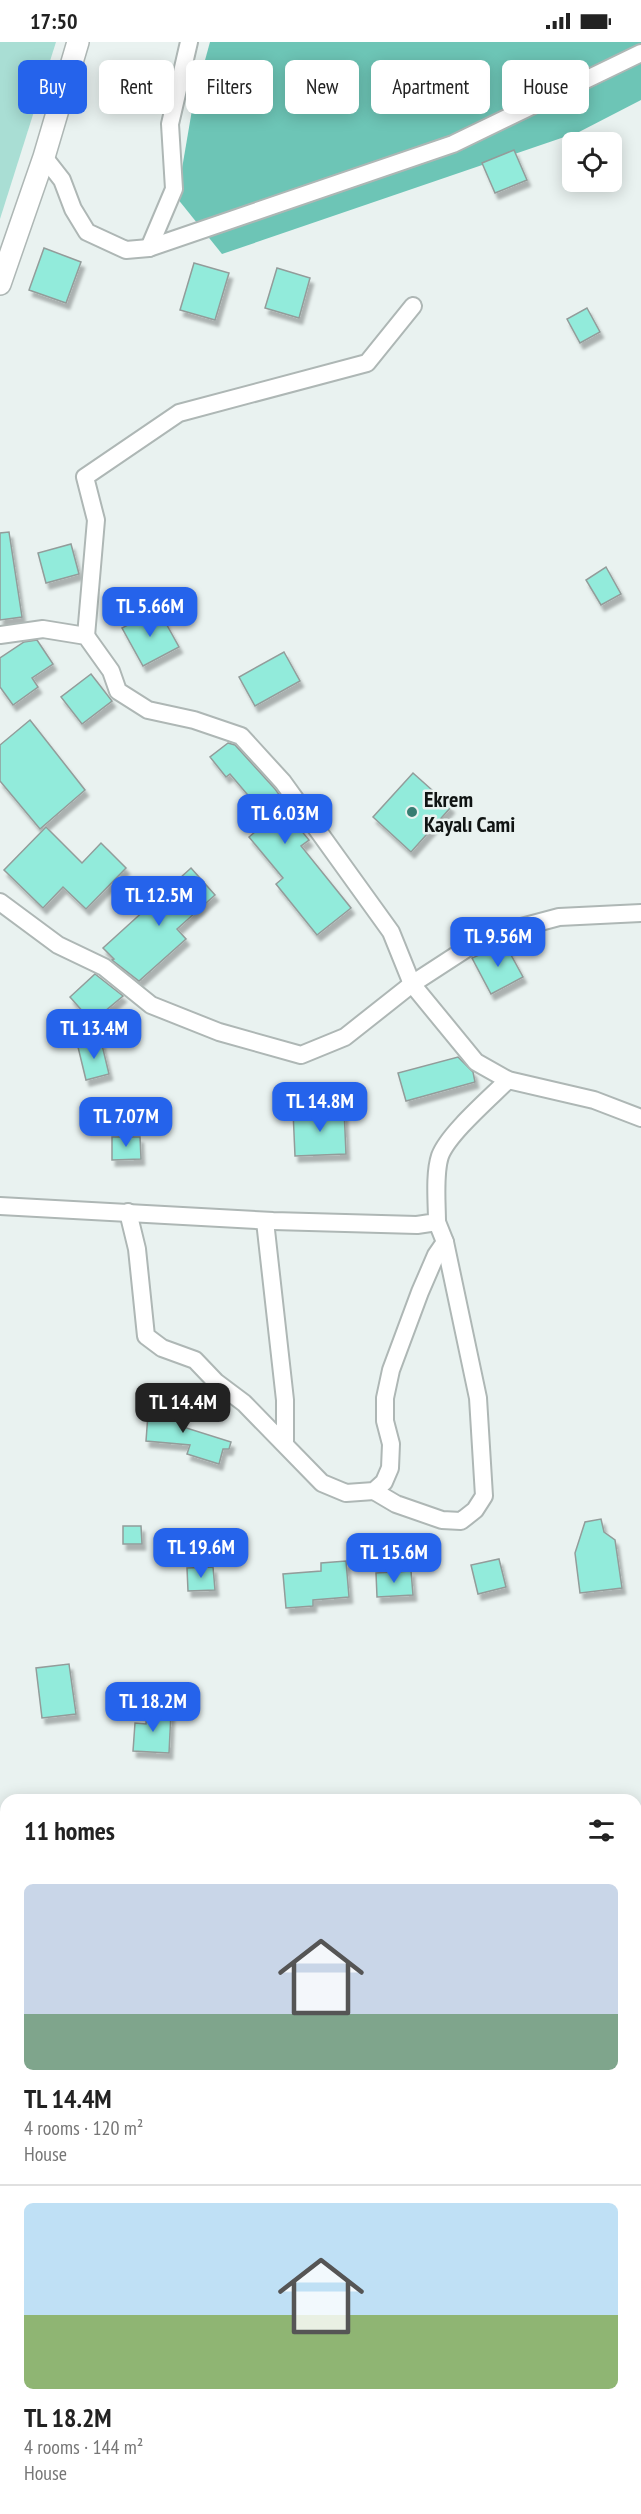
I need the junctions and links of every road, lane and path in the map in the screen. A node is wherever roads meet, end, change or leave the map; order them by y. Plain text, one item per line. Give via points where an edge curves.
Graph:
1 (78, 42) edge
2 (189, 42) edge
3 (641, 53) edge
4 (44, 157) junction
5 (149, 248) junction
6 (0, 284) edge
7 (414, 306) dead end
8 (0, 635) edge
9 (86, 636) junction
10 (0, 902) edge
11 (641, 913) edge
12 (412, 984) junction
13 (508, 1080) junction
14 (641, 1118) edge
15 (0, 1206) edge
16 (128, 1212) junction
17 (265, 1221) junction
18 (437, 1222) junction
19 (445, 1242) junction
20 (285, 1443) junction
21 (374, 1491) junction

1 - 4 street
2 - 5 street via 170,124 174,189
3 - 5 street via 453,144
4 - 5 street via 62,180 87,232 126,250
4 - 6 street
7 - 9 street via 367,363 179,413 85,477 96,520
8 - 9 street via 43,629
9 - 12 street via 111,671 118,690 148,710 241,736 283,782 391,932
10 - 12 street via 58,945 104,967 151,1005 219,1032 301,1055 345,1037
11 - 12 street via 559,917 514,929 472,945
12 - 13 street via 476,1062
13 - 14 street via 594,1100
13 - 18 street via 462,1126 440,1156
15 - 16 street
16 - 17 street
16 - 20 street via 146,1336 162,1348 195,1360
17 - 18 street via 417,1226
17 - 20 street via 285,1400
18 - 19 street
19 - 21 street via 420,1292 391,1370 385,1398 390,1468 384,1482
19 - 21 street via 478,1398 484,1496 461,1521 442,1520 396,1504
20 - 21 street via 322,1483 346,1493

